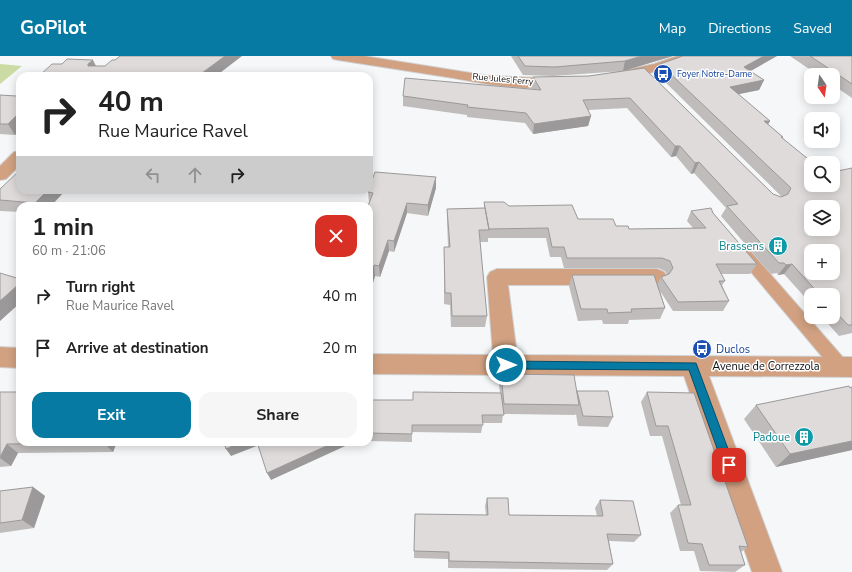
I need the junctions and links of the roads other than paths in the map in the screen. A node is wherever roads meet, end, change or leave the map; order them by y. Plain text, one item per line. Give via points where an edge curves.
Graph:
1 (338, 56) edge
2 (690, 56) edge
3 (644, 71) junction
4 (607, 77) edge
5 (572, 81) edge
6 (655, 82) edge
7 (16, 160) edge
8 (0, 175) edge
9 (729, 237) edge
10 (657, 278) edge
11 (0, 357) edge
12 (16, 358) edge
13 (373, 364) edge
14 (506, 365) junction
15 (693, 366) junction
16 (847, 367) edge
17 (768, 572) edge

1 - 5 street, Rue Jules Ferry via 490,80
2 - 3 street
3 - 4 street
3 - 6 street
7 - 8 street
9 - 16 lane
10 - 14 street via 497,277
11 - 12 street
13 - 14 street, Avenue de Correzzola
14 - 15 street, Avenue de Correzzola
15 - 16 street, Avenue de Correzzola
15 - 17 street

